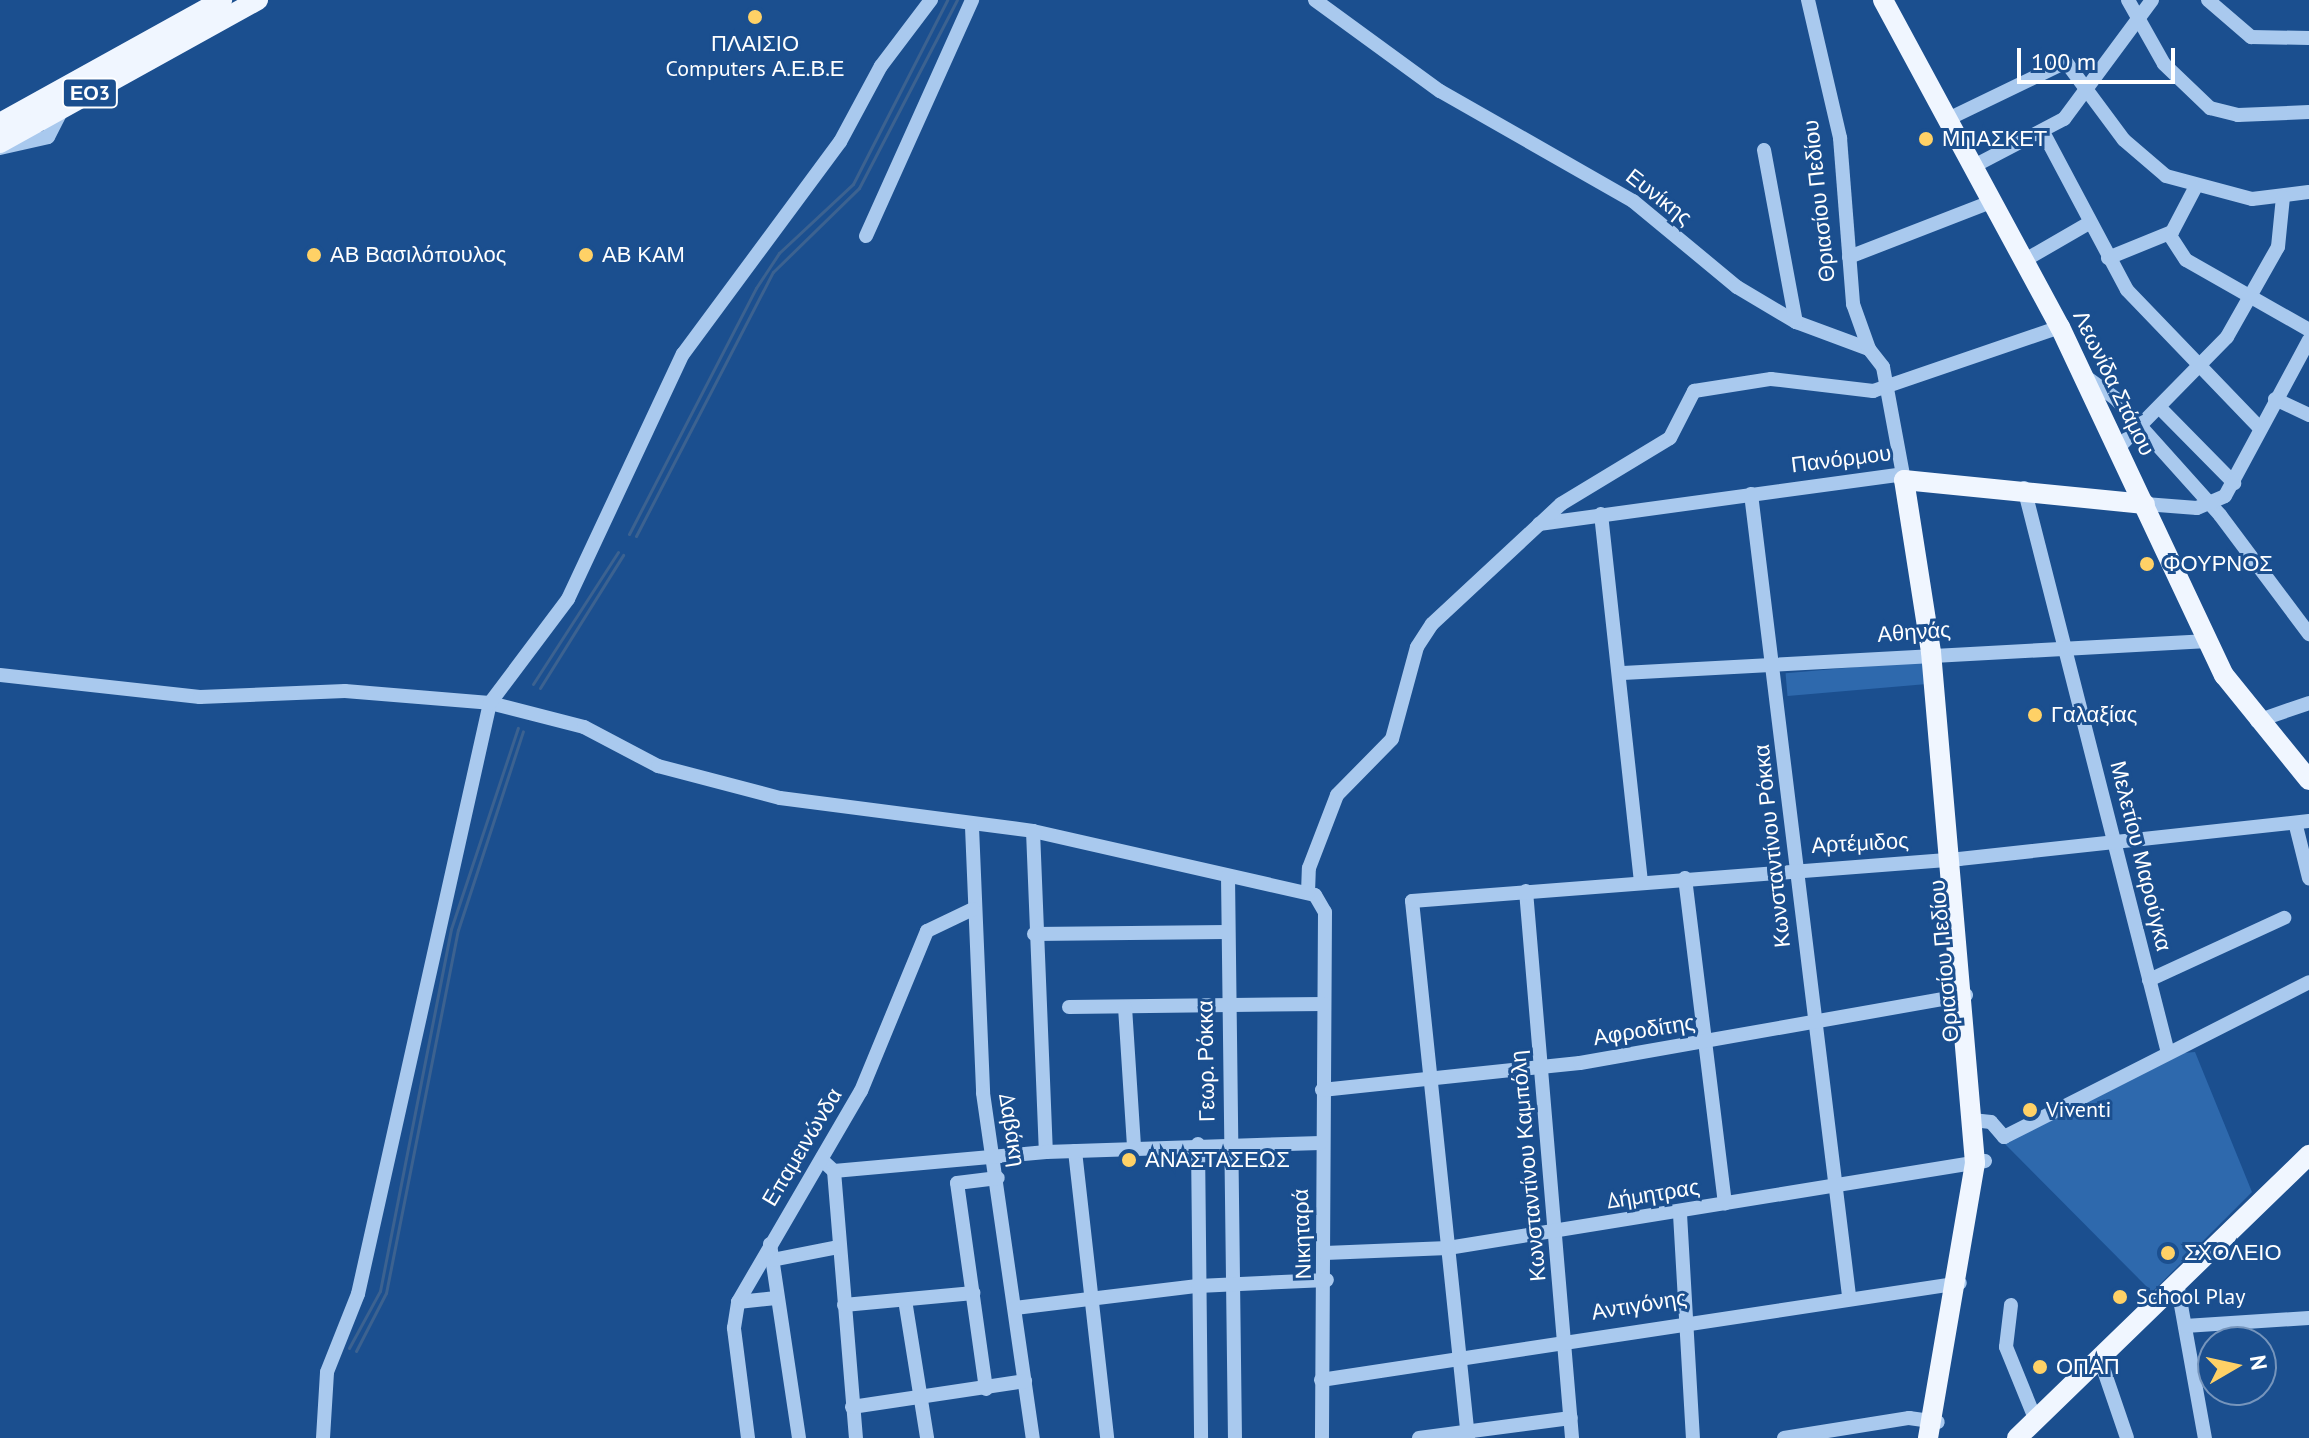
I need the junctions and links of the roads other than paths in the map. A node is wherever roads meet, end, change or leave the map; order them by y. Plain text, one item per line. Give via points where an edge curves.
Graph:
1 (222, 0) edge
2 (258, 0) edge
3 (931, 0) edge
4 (972, 0) edge
5 (1315, 0) edge
6 (1808, 0) edge
7 (1883, 0) edge
8 (2128, 0) edge
9 (2152, 0) edge
10 (2208, 0) edge
11 (2136, 20) junction
12 (2309, 38) edge
13 (2086, 87) junction
14 (2309, 112) edge
15 (1948, 119) junction
16 (0, 123) edge
17 (2043, 132) junction
18 (0, 146) edge
19 (1764, 150) dead end
20 (1972, 167) junction
21 (2308, 187) edge
22 (2195, 188) junction
23 (2283, 197) junction
24 (1991, 202) junction
25 (2089, 223) junction
26 (2169, 234) junction
27 (866, 236) dead end
28 (1849, 257) junction
29 (2108, 258) junction
30 (2025, 260) junction
31 (2251, 295) junction
32 (1796, 322) junction
33 (2060, 327) junction
34 (2309, 330) edge
35 (2309, 340) edge
36 (1869, 349) junction
37 (2200, 366) junction
38 (2085, 376) junction
39 (1888, 388) junction
40 (2275, 399) junction
41 (2162, 410) junction
42 (2309, 415) edge
43 (2260, 428) junction
44 (2142, 430) junction
45 (2119, 447) junction
46 (1907, 478) junction
47 (2234, 483) junction
48 (2024, 488) junction
49 (1751, 494) junction
50 (2145, 504) junction
51 (2207, 504) junction
52 (1601, 514) junction
53 (1539, 524) junction
54 (2309, 634) edge
55 (2208, 641) junction
56 (2065, 645) junction
57 (1936, 652) junction
58 (1775, 665) junction
59 (1623, 673) junction
60 (0, 675) edge
61 (490, 703) junction
62 (2309, 703) edge
63 (2257, 721) junction
64 (2309, 780) edge
65 (2303, 823) edge
66 (972, 827) junction
67 (1033, 831) junction
68 (2114, 841) junction
69 (1954, 859) junction
70 (1795, 868) junction
71 (1228, 876) junction
72 (1685, 878) junction
73 (2309, 878) edge
74 (1641, 882) junction
75 (1526, 891) junction
76 (1308, 893) junction
77 (973, 909) junction
78 (2284, 918) dead end
79 (1227, 932) junction
80 (1034, 934) junction
81 (2149, 980) junction
82 (2309, 982) edge
83 (1966, 995) junction
84 (1324, 1004) junction
85 (1227, 1006) junction
86 (1069, 1007) dead end
87 (1125, 1007) junction
88 (1814, 1025) junction
89 (1704, 1043) junction
90 (2167, 1049) junction
91 (1542, 1068) junction
92 (1431, 1081) junction
93 (1322, 1090) junction
94 (1977, 1120) junction
95 (1229, 1143) junction
96 (1321, 1143) junction
97 (1198, 1144) junction
98 (1134, 1148) junction
99 (1075, 1151) junction
100 (1046, 1152) junction
101 (2309, 1155) edge
102 (995, 1156) junction
103 (822, 1160) junction
104 (1980, 1162) junction
105 (834, 1171) junction
106 (998, 1178) junction
107 (1837, 1189) junction
108 (1725, 1204) junction
109 (1680, 1214) junction
110 (1555, 1232) junction
111 (770, 1244) junction
112 (838, 1247) junction
113 (1448, 1248) junction
114 (1325, 1253) junction
115 (772, 1260) junction
116 (1327, 1280) junction
117 (1233, 1283) junction
118 (1960, 1283) junction
119 (2177, 1283) junction
120 (1198, 1286) junction
121 (973, 1293) junction
122 (1849, 1296) junction
123 (776, 1298) junction
124 (1089, 1299) junction
125 (905, 1300) junction
126 (738, 1302) junction
127 (844, 1305) junction
128 (2011, 1305) dead end
129 (1015, 1308) junction
130 (1688, 1320) junction
131 (2308, 1321) edge
132 (2185, 1326) junction
133 (1566, 1339) junction
134 (1459, 1357) junction
135 (2100, 1359) junction
136 (1321, 1380) junction
137 (1025, 1381) junction
138 (986, 1389) junction
139 (918, 1398) junction
140 (852, 1407) junction
141 (1571, 1418) junction
142 (2036, 1421) junction
143 (1933, 1432) edge
144 (1467, 1435) edge
145 (323, 1438) edge
146 (748, 1438) edge
147 (799, 1438) edge
148 (856, 1438) edge
149 (927, 1438) edge
150 (1033, 1438) edge
151 (1107, 1438) edge
152 (1201, 1438) edge
153 (1235, 1438) edge
154 (1322, 1438) edge
155 (1419, 1438) edge
156 (1572, 1438) edge
157 (1693, 1438) edge
158 (1784, 1438) edge
159 (2017, 1438) edge
160 (2127, 1438) edge
161 (2205, 1438) edge

1 - 16 main road, ΕΟ3
2 - 18 main road, ΕΟ3
3 - 61 street via 881,66 840,142 683,354 568,599
4 - 27 street
5 - 32 street, Ευνίκης via 1440,91 1633,201 1737,287
6 - 28 street, Θριασίου Πεδίου via 1840,138
7 - 15 main road, Λεωνίδα Στάμου
8 - 11 street
9 - 11 street
10 - 12 street via 2251,37
11 - 13 street
11 - 14 street via 2164,64 2210,108 2238,115
13 - 15 street via 2060,61
13 - 17 street via 2064,119
13 - 22 street via 2149,164
15 - 20 main road, Λεωνίδα Στάμου
17 - 20 street
17 - 25 street
19 - 32 street
20 - 24 main road, Λεωνίδα Στάμου
21 - 23 street
22 - 23 street via 2252,199
22 - 26 street
23 - 31 street via 2278,247
24 - 28 street
24 - 30 main road, Λεωνίδα Στάμου
25 - 29 street
25 - 30 street
26 - 29 street
26 - 31 street via 2186,260
28 - 36 street, Θριασίου Πεδίου via 1853,304
29 - 37 street via 2139,306
30 - 33 main road, Λεωνίδα Στάμου
31 - 34 street
31 - 37 street
32 - 36 street, Ευνίκης
33 - 38 main road, Λεωνίδα Στάμου
33 - 39 street
35 - 40 street
36 - 39 street
37 - 41 street
37 - 43 street
38 - 44 street
38 - 45 main road, Λεωνίδα Στάμου
39 - 46 street
39 - 53 street via 1771,379 1710,383 1684,403 1670,438 1590,483
40 - 42 street
40 - 43 street
41 - 44 street
41 - 47 street
43 - 47 street
44 - 45 street
44 - 51 street
45 - 50 main road, Λεωνίδα Στάμου
46 - 48 main road, Πανόρμου
46 - 49 street, Πανόρμου
46 - 57 main road, Θριασίου Πεδίου
47 - 51 street
48 - 50 main road, Πανόρμου
48 - 56 street, Μελετίου Μαρούγκα
49 - 52 street, Πανόρμου
49 - 58 street, Κωνσταντίνου Ρόκκα
50 - 51 street
50 - 55 main road, Λεωνίδα Στάμου
51 - 54 street
52 - 53 street, Πανόρμου
52 - 59 street
53 - 76 street via 1417,647 1392,739 1380,758 1344,780 1309,868
55 - 56 street, Αθηνάς
55 - 63 main road, Λεωνίδα Στάμου
56 - 57 street, Αθηνάς
56 - 68 street, Μελετίου Μαρούγκα
57 - 58 street, Αθηνάς
57 - 69 main road, Θριασίου Πεδίου
58 - 59 street, Αθηνάς
58 - 70 street, Κωνσταντίνου Ρόκκα
59 - 74 street
60 - 61 street via 200,697 345,691
61 - 66 street via 584,727 658,766 780,798
61 - 145 street via 358,1294 327,1372
62 - 63 street
63 - 64 main road, Λεωνίδα Στάμου
65 - 68 street, Αρτέμιδος
65 - 73 street
66 - 67 street
66 - 77 street, Δαβάκη
67 - 71 street
67 - 80 street
68 - 69 street, Αρτέμιδος
68 - 81 street, Μελετίου Μαρούγκα
69 - 70 street, Αρτέμιδος
69 - 83 main road, Θριασίου Πεδίου
70 - 72 street, Αρτέμιδος
70 - 88 street, Κωνσταντίνου Ρόκκα
71 - 76 street
71 - 79 street, Γεωρ. Ρόκκα
72 - 74 street, Αρτέμιδος
72 - 89 street
74 - 75 street, Αρτέμιδος
75 - 91 street, Κωνσταντίνου Καμπόλη
75 - 92 street, Αρτέμιδος via 1412,901
76 - 84 street, Νικηταρά via 1323,901 1325,912
77 - 102 street, Δαβάκη
77 - 103 street, Επαμεινώνδα via 943,917 927,931 861,1091
78 - 81 street
79 - 80 street
79 - 85 street, Γεωρ. Ρόκκα
80 - 100 street
81 - 90 street, Μελετίου Μαρούγκα
82 - 90 street via 2179,1050
83 - 88 street, Αφροδίτης
83 - 94 main road, Θριασίου Πεδίου
84 - 85 street
84 - 93 street, Νικηταρά
85 - 87 street
85 - 95 street, Γεωρ. Ρόκκα
86 - 87 street
87 - 98 street
88 - 89 street, Αφροδίτης
88 - 107 street, Κωνσταντίνου Ρόκκα
89 - 91 street, Αφροδίτης
89 - 108 street
90 - 94 street via 2004,1137
91 - 92 street, Αφροδίτης
91 - 110 street, Κωνσταντίνου Καμπόλη
92 - 93 street, Αφροδίτης
92 - 113 street
93 - 96 street, Νικηταρά
94 - 104 main road, Θριασίου Πεδίου
95 - 96 street
95 - 97 street
95 - 117 street, Γεωρ. Ρόκκα
96 - 114 street, Νικηταρά
97 - 98 street
97 - 120 street
98 - 99 street
99 - 100 street
99 - 124 street
100 - 102 street
101 - 119 main road
102 - 105 street
102 - 106 street, Δαβάκη
103 - 105 street
103 - 111 street, Επαμεινώνδα
104 - 107 street, Δήμητρας
104 - 118 main road, Θριασίου Πεδίου
105 - 112 street
106 - 121 street via 957,1183
106 - 129 street, Δαβάκη
107 - 108 street, Δήμητρας
107 - 122 street, Κωνσταντίνου Ρόκκα
108 - 109 street, Δήμητρας
109 - 110 street, Δήμητρας
109 - 130 street
110 - 113 street, Δήμητρας
110 - 133 street, Κωνσταντίνου Καμπόλη
111 - 115 street
111 - 126 street, Επαμεινώνδα
112 - 115 street
112 - 127 street
113 - 114 street, Δήμητρας
113 - 134 street
114 - 116 street, Νικηταρά
115 - 123 street
116 - 117 street
116 - 136 street, Νικηταρά
117 - 120 street
117 - 153 street, Γεωρ. Ρόκκα
118 - 122 street, Αντιγόνης
118 - 143 main road, Θριασίου Πεδίου
119 - 132 street
119 - 135 main road
120 - 124 street
120 - 152 street
121 - 125 street
121 - 138 street
122 - 130 street, Αντιγόνης
123 - 126 street
123 - 147 street
124 - 129 street
124 - 151 street
125 - 127 street
125 - 139 street
126 - 146 street, Επαμεινώνδα via 734,1328
127 - 140 street
128 - 142 street via 2006,1347
129 - 137 street, Δαβάκη
130 - 133 street, Αντιγόνης
130 - 157 street
131 - 132 street
132 - 161 street
133 - 134 street, Αντιγόνης
133 - 141 street, Κωνσταντίνου Καμπόλη
134 - 136 street, Αντιγόνης
134 - 144 street
135 - 142 main road
135 - 160 street
136 - 154 street, Νικηταρά
137 - 138 street
137 - 150 street, Δαβάκη
138 - 139 street
139 - 140 street
139 - 149 street
140 - 148 street
141 - 144 street
141 - 156 street, Κωνσταντίνου Καμπόλη
142 - 159 main road
143 - 158 street
144 - 155 street

